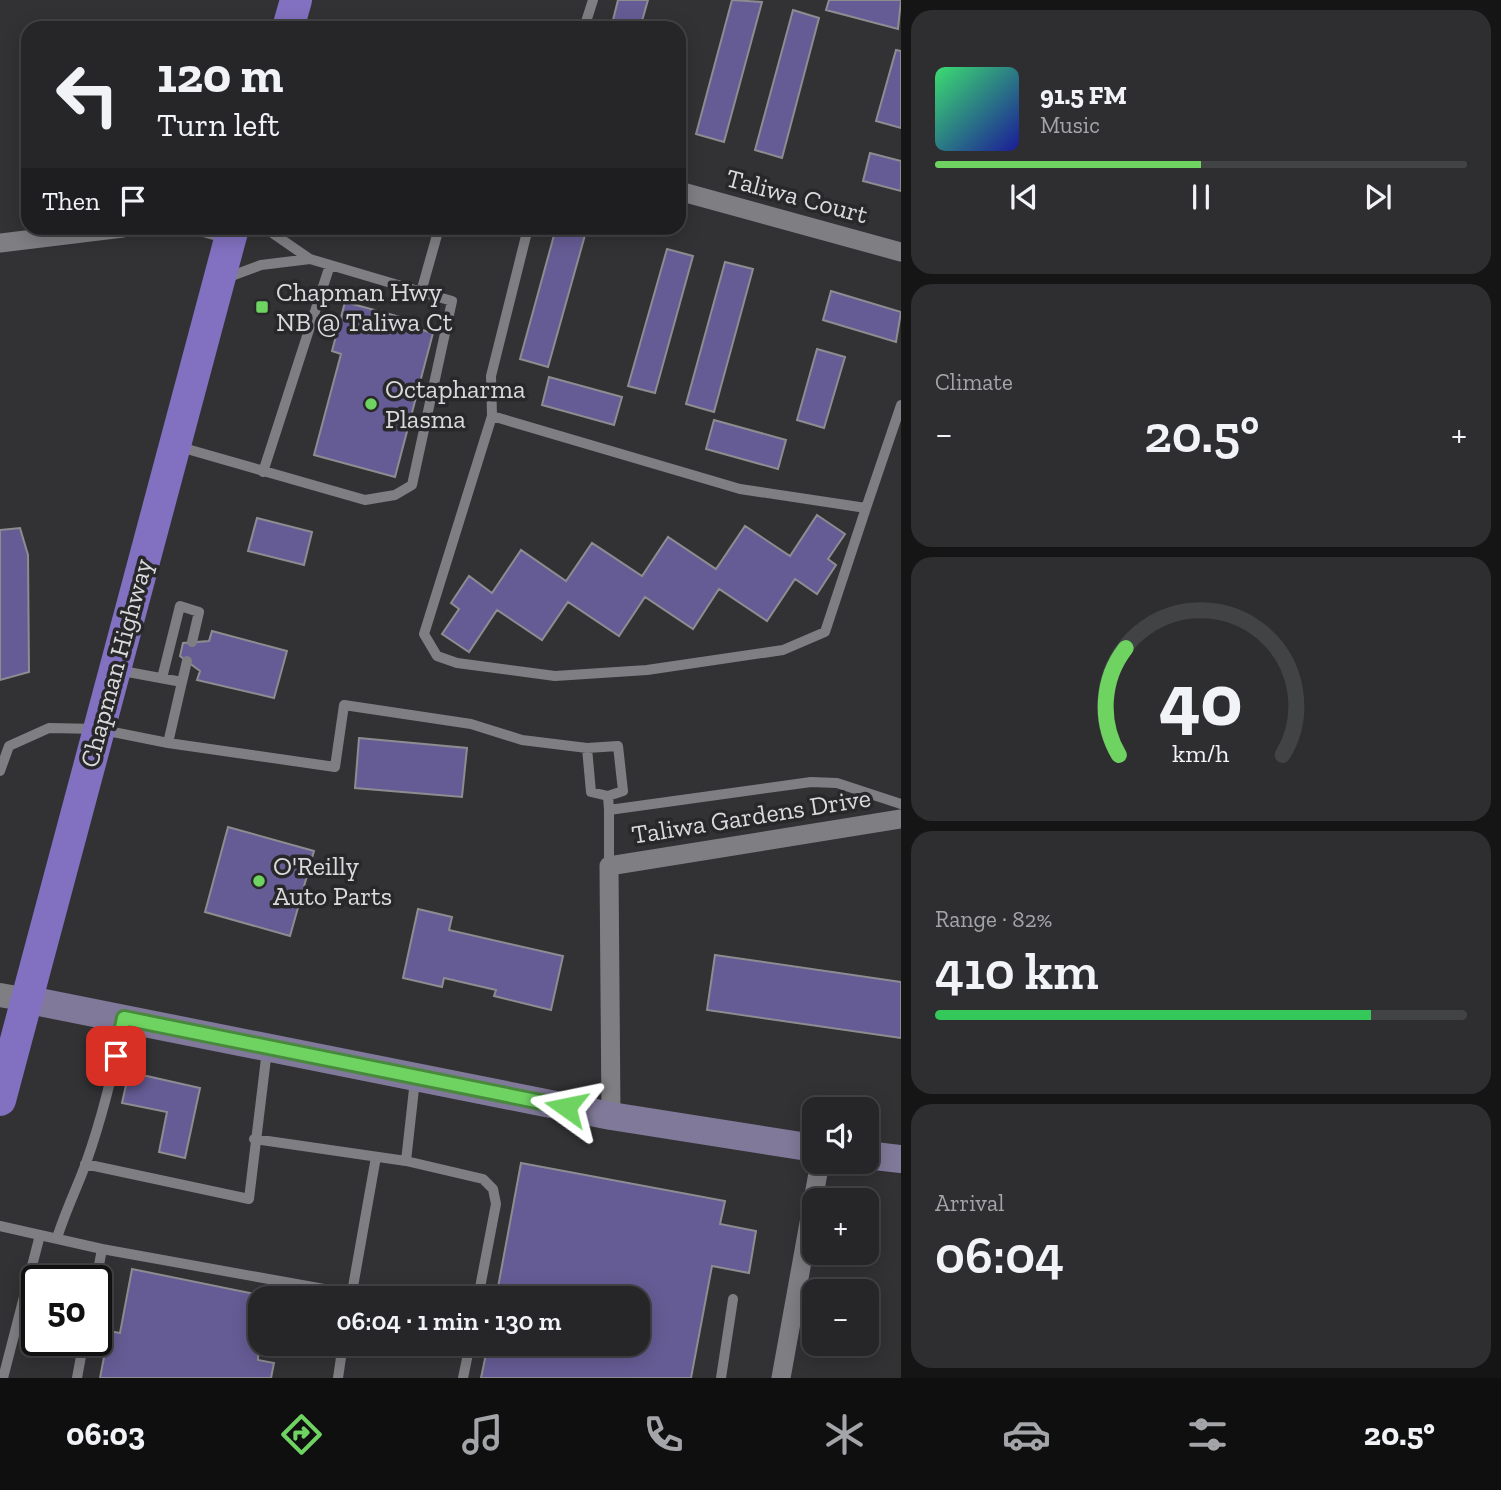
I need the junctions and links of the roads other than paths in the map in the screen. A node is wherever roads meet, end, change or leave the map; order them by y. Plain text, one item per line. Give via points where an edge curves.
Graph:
1 (296, 0) edge
2 (593, 0) edge
3 (290, 21) edge
4 (586, 21) edge
5 (686, 193) edge
6 (66, 235) edge
7 (223, 235) edge
8 (275, 235) edge
9 (434, 235) edge
10 (526, 235) edge
11 (0, 243) edge
12 (901, 252) edge
13 (310, 259) junction
14 (330, 265) junction
15 (219, 281) junction
16 (421, 292) junction
17 (901, 405) edge
18 (492, 416) junction
19 (175, 446) junction
20 (263, 472) junction
21 (866, 508) junction
22 (192, 642) dead end
23 (187, 662) dead end
24 (114, 669) junction
25 (162, 678) junction
26 (182, 682) junction
27 (98, 729) junction
28 (168, 743) junction
29 (4, 745) edge
30 (587, 748) junction
31 (0, 771) edge
32 (608, 796) junction
33 (901, 804) edge
34 (609, 810) junction
35 (901, 819) edge
36 (609, 866) junction
37 (14, 998) edge
38 (124, 1018) junction
39 (267, 1046) junction
40 (415, 1076) junction
41 (0, 1100) edge
42 (611, 1116) junction
43 (254, 1139) junction
44 (802, 1147) edge
45 (879, 1156) edge
46 (376, 1157) junction
47 (901, 1159) edge
48 (406, 1161) junction
49 (85, 1164) junction
50 (818, 1174) edge
51 (0, 1226) edge
52 (40, 1235) junction
53 (57, 1238) junction
54 (102, 1249) junction
55 (99, 1265) edge
56 (299, 1286) edge
57 (354, 1286) edge
58 (480, 1286) edge
59 (733, 1299) dead end
60 (81, 1356) edge
61 (342, 1356) edge
62 (468, 1356) edge
63 (4, 1378) edge
64 (77, 1378) edge
65 (338, 1378) edge
66 (463, 1378) edge
67 (721, 1378) edge
68 (781, 1378) edge

1 - 3 highway
2 - 4 lane
5 - 12 street, Taliwa Court
6 - 11 street
7 - 15 highway, Chapman Highway
8 - 13 lane
9 - 16 lane
10 - 18 lane via 491,376
13 - 14 lane
13 - 15 lane via 261,265
14 - 16 lane
14 - 20 lane
15 - 19 highway, Chapman Highway
16 - 20 lane via 452,301 412,485 395,495 365,500
17 - 21 lane
18 - 21 lane via 740,489
18 - 21 lane via 424,634 437,656 457,663 555,676 647,670 783,649 825,632
19 - 20 lane
19 - 24 highway, Chapman Highway
22 - 25 lane via 198,612 180,607
23 - 26 lane
24 - 25 lane
24 - 27 highway, Chapman Highway
25 - 26 lane
26 - 28 lane
27 - 28 lane
27 - 29 lane via 49,727
27 - 37 highway, Chapman Highway
28 - 30 lane via 335,767 344,705 471,723 522,740
29 - 31 lane
30 - 32 lane via 591,792
30 - 32 lane via 618,746 623,791
32 - 34 lane
33 - 34 lane via 836,783 811,782
34 - 36 lane
35 - 36 street, Taliwa Gardens Drive
36 - 42 street
37 - 38 main road
37 - 41 highway, Chapman Highway
38 - 39 main road
38 - 49 lane
39 - 40 main road
39 - 43 lane
40 - 42 main road
40 - 48 lane
42 - 44 main road
43 - 46 lane
43 - 49 lane via 250,1199
45 - 47 main road
46 - 48 lane
46 - 57 lane
48 - 58 lane via 483,1179 493,1189 496,1204
49 - 53 lane
50 - 68 street
51 - 52 lane
52 - 53 lane
52 - 63 lane
53 - 54 lane
54 - 55 lane
54 - 56 lane
59 - 67 lane
60 - 64 lane
61 - 65 lane
62 - 66 lane

